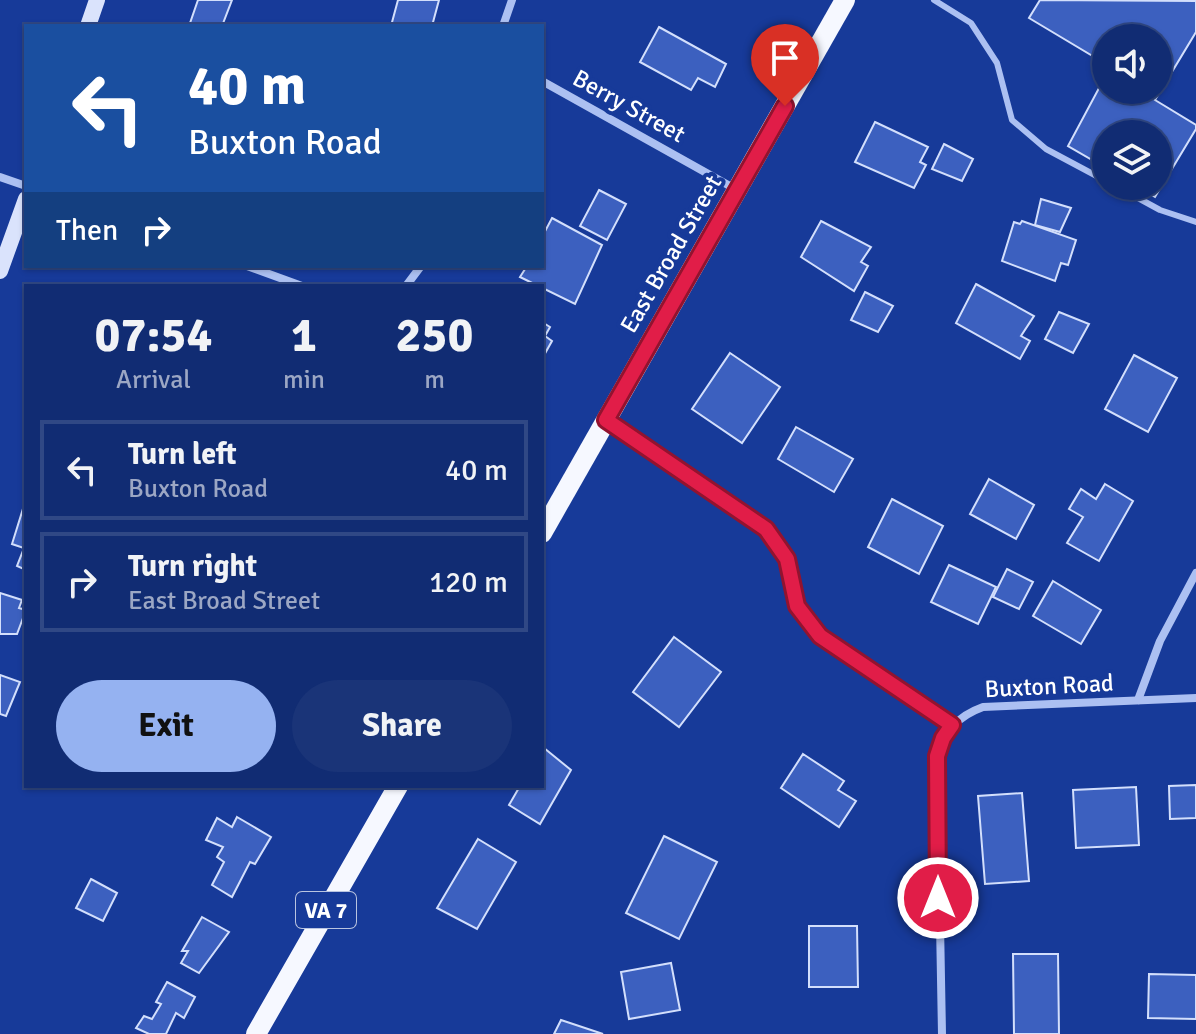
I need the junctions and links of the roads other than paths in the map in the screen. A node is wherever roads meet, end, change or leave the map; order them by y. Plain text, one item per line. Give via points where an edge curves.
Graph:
1 (97, 0) edge
2 (512, 0) edge
3 (845, 0) edge
4 (934, 0) edge
5 (89, 24) edge
6 (504, 24) edge
7 (544, 82) edge
8 (1092, 174) edge
9 (0, 177) edge
10 (24, 185) edge
11 (737, 190) junction
12 (1142, 200) edge
13 (24, 205) edge
14 (1196, 222) edge
15 (252, 268) edge
16 (0, 271) edge
17 (296, 284) edge
18 (606, 420) junction
19 (544, 529) edge
20 (1196, 573) edge
21 (1196, 698) edge
22 (1138, 700) junction
23 (952, 725) junction
24 (397, 788) edge
25 (256, 1034) edge
26 (942, 1034) edge

1 - 5 main road
2 - 6 street
3 - 11 main road, East Broad Street
4 - 8 lane via 971,23 997,63 1012,120 1046,149
7 - 11 street, Berry Street
9 - 10 street
11 - 18 main road, East Broad Street
12 - 14 lane
13 - 16 main road
15 - 17 street
18 - 19 main road, East Broad Street
18 - 23 street via 766,529 787,559 805,621
20 - 22 street via 1160,641
21 - 22 street, Buxton Road
22 - 23 street, Buxton Road via 983,707
23 - 26 street via 937,756
24 - 25 main road, VA 7

